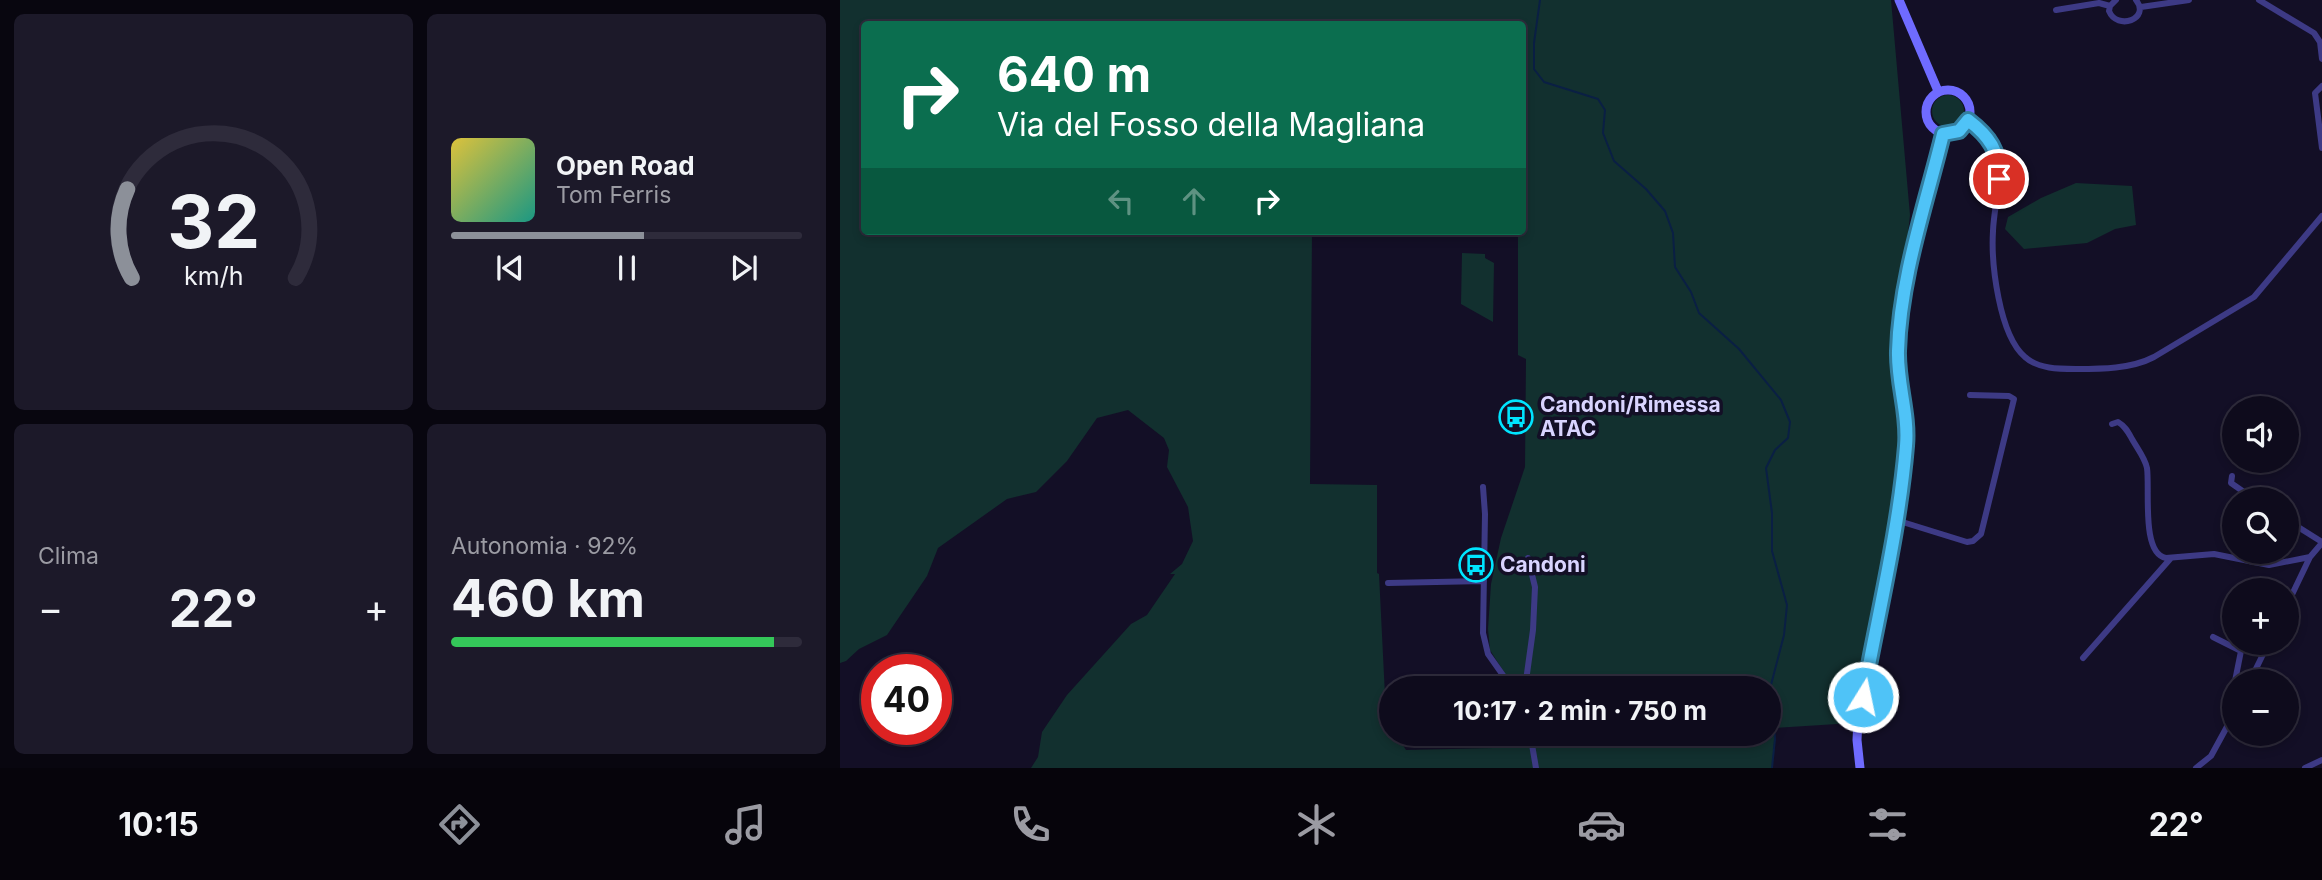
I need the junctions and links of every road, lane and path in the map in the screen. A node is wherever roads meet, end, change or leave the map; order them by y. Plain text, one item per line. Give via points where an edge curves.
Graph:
1 (1899, 0) edge
2 (2136, 0) edge
3 (2189, 0) edge
4 (2259, 0) edge
5 (2113, 3) edge
6 (2141, 7) junction
7 (2056, 10) dead end
8 (2322, 59) edge
9 (2322, 76) edge
10 (2321, 87) edge
11 (1938, 91) junction
12 (1968, 120) junction
13 (1943, 134) junction
14 (2322, 150) edge
15 (2322, 216) edge
16 (1970, 396) dead end
17 (2112, 424) dead end
18 (2232, 476) dead end
19 (1483, 487) dead end
20 (2236, 487) edge
21 (1896, 520) junction
22 (2299, 528) edge
23 (2322, 543) edge
24 (2309, 557) junction
25 (1528, 558) dead end
26 (2171, 558) junction
27 (2299, 579) edge
28 (1484, 581) junction
29 (1388, 583) dead end
30 (2213, 637) dead end
31 (2083, 658) dead end
32 (2237, 669) edge
33 (1504, 676) edge
34 (1526, 676) edge
35 (2222, 737) edge
36 (1532, 746) edge
37 (2322, 760) edge
38 (2202, 767) edge
39 (1536, 768) edge
40 (1860, 768) edge
41 (2305, 768) edge

1 - 11 street
2 - 6 street
3 - 6 street
4 - 8 street via 2314,33
5 - 6 street via 2111,17 2120,22 2137,17
5 - 7 street
9 - 10 street
10 - 14 street via 2314,101
11 - 12 street via 1954,90 1966,99
11 - 13 street via 1928,101 1926,114 1931,127
12 - 13 street via 1959,131
12 - 15 street via 1989,139 1998,159 1992,240 2004,317 2021,353 2046,367 2123,366 2154,357 2254,297
13 - 21 street via 1914,248 1900,330 1906,443
16 - 21 street via 2014,399 1981,534 1967,542
17 - 26 street via 2122,424 2145,462 2151,546 2161,558
18 - 20 street
19 - 28 street
21 - 40 street via 1858,720
22 - 23 street
23 - 24 street
24 - 26 street via 2273,565 2214,554
24 - 27 street
25 - 34 street via 1535,587
26 - 31 street
28 - 29 street
28 - 33 street via 1485,645
30 - 32 street via 2241,652
35 - 38 street
36 - 39 street
37 - 41 street

